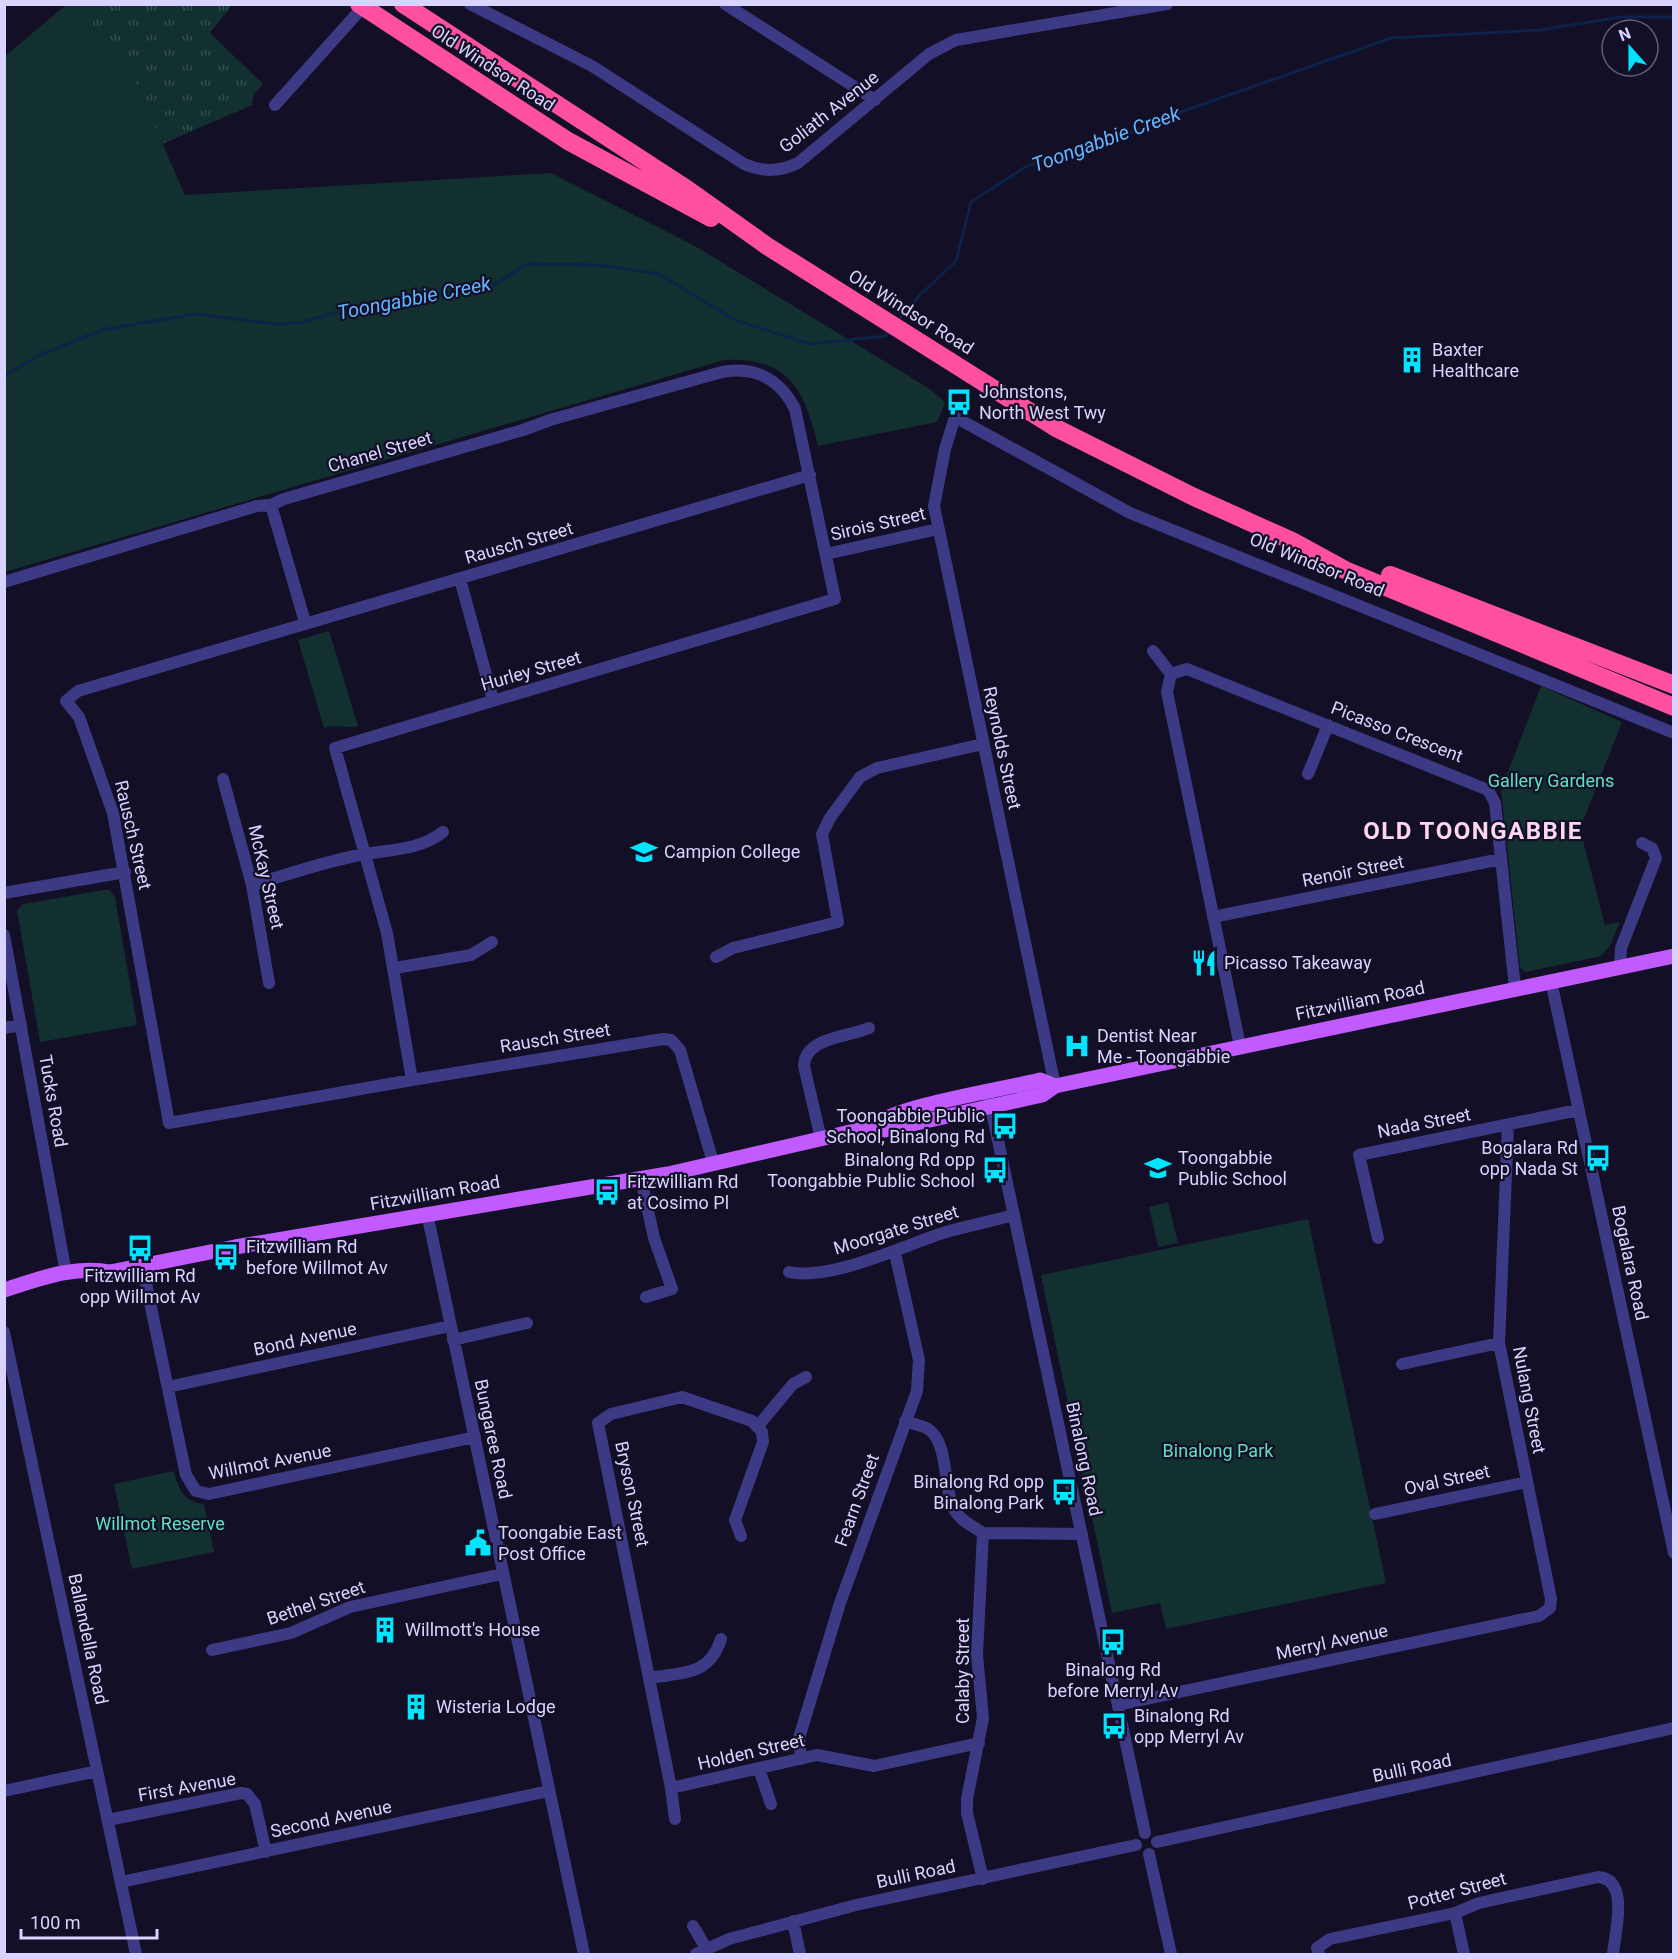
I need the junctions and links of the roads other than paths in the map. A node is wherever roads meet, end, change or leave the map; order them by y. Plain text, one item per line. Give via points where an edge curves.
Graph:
1 (403, 4) edge
2 (470, 4) edge
3 (725, 4) edge
4 (1167, 4) edge
5 (361, 6) edge
6 (875, 100) junction
7 (275, 105) dead end
8 (767, 246) junction
9 (767, 377) joint
10 (955, 417) joint
11 (810, 475) junction
12 (271, 506) junction
13 (938, 529) junction
14 (1292, 542) junction
15 (826, 554) junction
16 (460, 579) junction
17 (4, 582) edge
18 (305, 622) junction
19 (1153, 651) dead end
20 (1171, 674) junction
21 (1674, 685) edge
22 (493, 700) junction
23 (1674, 707) edge
24 (1328, 725) junction
25 (1674, 733) edge
26 (983, 744) junction
27 (1308, 774) dead end
28 (223, 779) dead end
29 (443, 832) dead end
30 (1642, 843) dead end
31 (367, 854) junction
32 (1501, 860) junction
33 (125, 872) junction
34 (252, 885) junction
35 (4, 893) edge
36 (1213, 917) junction
37 (4, 935) edge
38 (492, 942) dead end
39 (1674, 956) edge
40 (716, 957) dead end
41 (1620, 966) junction
42 (394, 968) junction
43 (1551, 981) junction
44 (269, 983) dead end
45 (1515, 988) junction
46 (21, 1025) junction
47 (4, 1028) edge
48 (869, 1028) dead end
49 (1240, 1046) junction
50 (412, 1080) junction
51 (1055, 1086) junction
52 (989, 1099) junction
53 (1578, 1110) junction
54 (1508, 1125) junction
55 (821, 1138) junction
56 (713, 1162) junction
57 (641, 1179) junction
58 (427, 1213) junction
59 (1014, 1215) junction
60 (1378, 1238) dead end
61 (895, 1252) junction
62 (142, 1264) junction
63 (789, 1272) dead end
64 (66, 1273) junction
65 (4, 1290) edge
66 (646, 1297) dead end
67 (528, 1323) dead end
68 (450, 1326) junction
69 (4, 1332) edge
70 (453, 1340) junction
71 (1499, 1343) junction
72 (1402, 1364) dead end
73 (806, 1377) dead end
74 (168, 1387) junction
75 (905, 1421) junction
76 (758, 1426) junction
77 (475, 1437) junction
78 (1527, 1482) junction
79 (1376, 1514) dead end
80 (983, 1533) junction
81 (1082, 1534) junction
82 (741, 1536) dead end
83 (1674, 1553) edge
84 (502, 1574) junction
85 (1550, 1608) joint
86 (721, 1639) dead end
87 (212, 1650) dead end
88 (650, 1678) junction
89 (1118, 1705) junction
90 (1674, 1728) edge
91 (979, 1743) junction
92 (801, 1759) junction
93 (759, 1769) junction
94 (97, 1771) junction
95 (671, 1788) junction
96 (4, 1791) edge
97 (549, 1791) junction
98 (771, 1804) dead end
99 (108, 1820) junction
100 (675, 1820) dead end
101 (1145, 1833) junction
102 (1157, 1842) junction
103 (1136, 1845) junction
104 (266, 1852) junction
105 (1149, 1854) junction
106 (983, 1879) junction
107 (121, 1882) junction
108 (1455, 1913) junction
109 (793, 1921) junction
110 (693, 1926) dead end
111 (701, 1951) edge
112 (1318, 1951) edge
113 (136, 1954) edge
114 (584, 1954) edge
115 (800, 1954) edge
116 (1171, 1954) edge
117 (1464, 1954) edge
118 (1613, 1954) edge

1 - 8 highway, Old Windsor Road via 687,189
2 - 6 street, Goliath Avenue via 592,66 757,170 785,169 798,163
3 - 6 street
4 - 6 street, Goliath Avenue via 956,40 928,54
5 - 7 street
5 - 8 highway, Old Windsor Road via 568,141
8 - 14 highway, Old Windsor Road via 1056,428
9 - 11 street, Hurley Street via 784,391 795,409
9 - 12 street, Chanel Street via 742,369 722,372 284,499
10 - 13 street, Reynolds Street via 934,506
10 - 25 street, Old Windsor Road via 1130,513
11 - 15 street, Hurley Street
11 - 16 street, Rausch Street
12 - 17 street, Chanel Street via 257,506
12 - 18 street
13 - 15 street, Sirois Street
13 - 26 street, Reynolds Street
14 - 21 highway, Old Windsor Road via 1371,567
14 - 23 highway, Old Windsor Road via 1345,570
15 - 22 street, Hurley Street via 836,599
16 - 18 street, Rausch Street
16 - 22 street
18 - 33 street, Rausch Street via 78,691 66,701 79,717 109,799
19 - 20 street
20 - 24 street, Picasso Crescent via 1187,669
20 - 36 street via 1167,692
22 - 31 street, Hurley Street via 335,748
24 - 27 street
24 - 32 street, Picasso Crescent via 1488,790 1495,803
26 - 40 street via 877,768 860,777 822,834 838,922 733,948
26 - 51 street, Reynolds Street
28 - 34 street, McKay Street
29 - 31 street via 429,843
30 - 41 street via 1652,848 1656,858 1620,948
31 - 34 street
31 - 42 street, Hurley Street
32 - 36 street, Renoir Street
32 - 45 street, Picasso Crescent
33 - 35 street
33 - 50 street, Rausch Street via 169,1123
34 - 44 street, McKay Street
36 - 49 street
37 - 46 street, Tucks Road
38 - 42 street via 471,955
39 - 41 main road, Fitzwilliam Road
41 - 43 main road, Fitzwilliam Road
42 - 50 street, Hurley Street
43 - 45 main road, Fitzwilliam Road
43 - 53 street, Bogalara Road
45 - 49 main road, Fitzwilliam Road
46 - 47 street
46 - 64 street, Tucks Road
48 - 55 street via 818,1043 804,1056
49 - 51 main road, Fitzwilliam Road
50 - 56 street, Rausch Street via 670,1040 681,1050
51 - 52 main road, Fitzwilliam Road via 1040,1080
52 - 55 main road, Fitzwilliam Road via 909,1110 880,1119 872,1128
52 - 59 street, Binalong Road
53 - 54 street, Nada Street
53 - 83 street, Bogalara Road
54 - 60 street, Nada Street via 1359,1155
54 - 71 street, Nulang Street
55 - 56 main road, Fitzwilliam Road
56 - 57 main road, Fitzwilliam Road
57 - 58 main road, Fitzwilliam Road
57 - 66 street via 654,1238 672,1289
58 - 62 main road, Fitzwilliam Road
58 - 68 street, Bungaree Road
59 - 61 street, Moorgate Street via 945,1233
59 - 81 street, Binalong Road
61 - 63 street, Moorgate Street via 802,1275
61 - 75 street, Fearn Street via 919,1360 917,1391
62 - 64 main road, Fitzwilliam Road via 110,1272 92,1269
62 - 74 street, Willmot Avenue
64 - 65 main road, Fitzwilliam Road
67 - 70 street
68 - 70 street, Bungaree Road
68 - 74 street, Bond Avenue
69 - 94 street, Ballandella Road
70 - 77 street, Bungaree Road
71 - 72 street
71 - 78 street, Nulang Street
73 - 76 street via 793,1384
74 - 77 street, Willmot Avenue via 186,1475 196,1491 203,1494
75 - 80 street via 934,1435 955,1511
75 - 92 street, Fearn Street via 840,1603 799,1738
76 - 82 street via 763,1442 735,1520
76 - 88 street, Bryson Street via 682,1397 611,1414 598,1423
77 - 84 street, Bungaree Road
78 - 79 street, Oval Street
78 - 85 street, Nulang Street
80 - 81 street
80 - 91 street, Calaby Street via 977,1655 983,1706
81 - 89 street, Binalong Road
84 - 87 street, Bethel Street via 350,1607 291,1633
84 - 97 street, Bungaree Road
85 - 89 street, Merryl Avenue via 1539,1616
86 - 88 street via 715,1656 706,1665
88 - 95 street, Bryson Street
89 - 101 street, Binalong Road
90 - 102 street, Bulli Road
91 - 92 street, Holden Street via 874,1767 826,1755
91 - 106 street, Calaby Street via 967,1813
92 - 93 street, Holden Street
93 - 95 street, Holden Street
93 - 98 street
94 - 96 street
94 - 99 street, Ballandella Road
95 - 100 street, Bryson Street
97 - 104 street, Second Avenue
97 - 114 street, Bungaree Road
99 - 104 street, First Avenue via 247,1794 255,1804
99 - 107 street, Ballandella Road
101 - 102 street
101 - 103 street
102 - 105 street via 1156,1849
103 - 105 street via 1139,1852
103 - 106 street, Bulli Road
104 - 107 street, Second Avenue
105 - 116 street
106 - 109 street, Bulli Road
107 - 113 street, Ballandella Road
108 - 112 street, Potter Street via 1330,1939
108 - 117 street
108 - 118 street, Potter Street via 1479,1903 1586,1879 1608,1878 1614,1882 1617,1893
109 - 111 street, Bulli Road
109 - 115 street
110 - 111 street, Bulli Road

